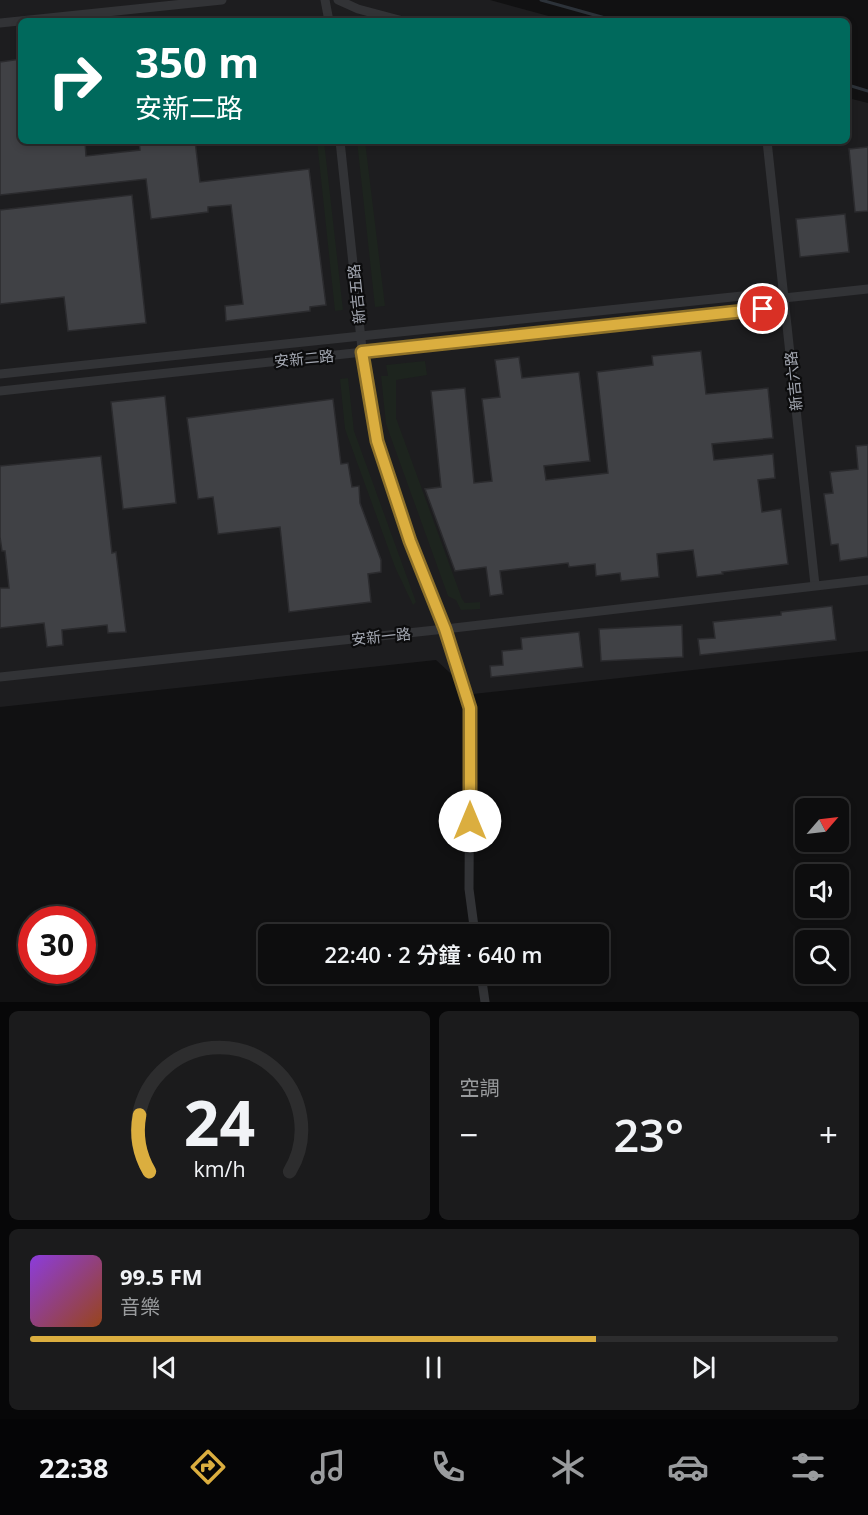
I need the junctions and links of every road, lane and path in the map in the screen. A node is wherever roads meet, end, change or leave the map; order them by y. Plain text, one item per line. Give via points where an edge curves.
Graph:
1 (222, 0) edge
2 (325, 0) edge
3 (338, 0) edge
4 (48, 18) edge
5 (328, 18) edge
6 (392, 18) edge
7 (18, 21) edge
8 (0, 23) edge
9 (340, 144) edge
10 (767, 144) edge
11 (868, 289) edge
12 (784, 298) junction
13 (361, 336) junction
14 (362, 352) junction
15 (0, 374) edge
16 (0, 391) edge
17 (868, 580) edge
18 (815, 585) junction
19 (445, 629) junction
20 (0, 677) edge
21 (474, 924) edge
22 (482, 984) edge
23 (484, 1002) edge

1 - 4 street
2 - 5 street
3 - 6 street
7 - 8 street
9 - 13 street, 新吉五路
10 - 12 street, 新吉六路
11 - 12 street, 安新二路
12 - 13 street, 安新二路 via 761,294
12 - 14 street, 安新二路 via 763,309
12 - 18 street, 新吉六路
13 - 14 street, 新吉五路
13 - 15 street, 安新二路
14 - 16 street, 安新二路
14 - 19 street, 新吉五路 via 377,441
17 - 18 street, 安新一路
18 - 19 street, 安新一路
19 - 20 street, 安新一路
19 - 21 street, 新吉五路 via 470,708 469,889
22 - 23 street

